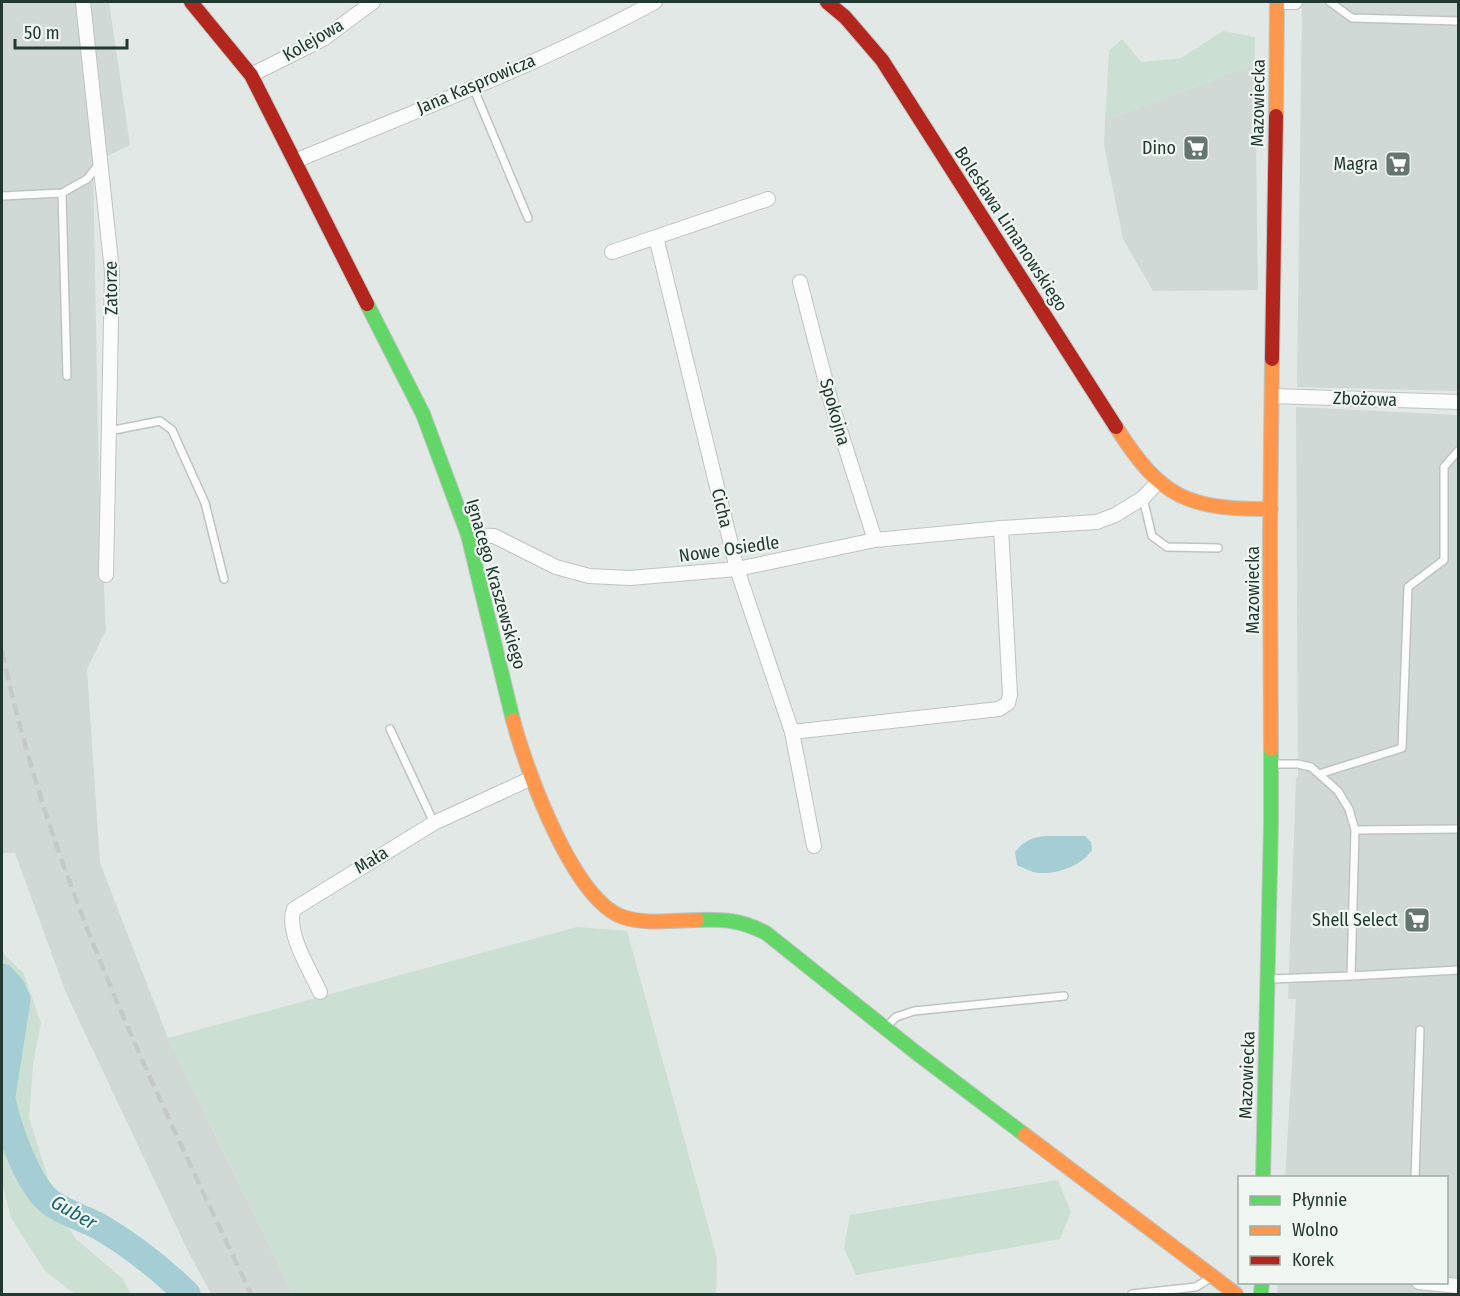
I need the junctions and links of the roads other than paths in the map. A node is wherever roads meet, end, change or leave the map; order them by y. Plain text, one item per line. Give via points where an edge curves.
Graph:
1 (83, 2) edge
2 (191, 2) edge
3 (373, 2) edge
4 (655, 2) edge
5 (827, 2) edge
6 (1277, 2) edge
7 (1295, 2) edge
8 (1330, 2) edge
9 (1458, 21) edge
10 (251, 75) junction
11 (473, 87) junction
12 (295, 161) junction
13 (101, 162) junction
14 (62, 193) junction
15 (2, 196) edge
16 (768, 199) dead end
17 (528, 218) dead end
18 (656, 237) junction
19 (612, 252) dead end
20 (800, 282) dead end
21 (67, 376) dead end
22 (1272, 396) junction
23 (1458, 402) edge
24 (109, 431) junction
25 (1458, 451) edge
26 (1158, 482) junction
27 (1143, 498) junction
28 (1271, 508) junction
29 (1001, 528) junction
30 (468, 535) junction
31 (875, 540) junction
32 (1218, 548) dead end
33 (737, 570) junction
34 (106, 575) dead end
35 (224, 579) dead end
36 (390, 729) dead end
37 (792, 732) junction
38 (1271, 765) junction
39 (1319, 774) junction
40 (532, 778) junction
41 (434, 823) junction
42 (1458, 829) edge
43 (1354, 830) junction
44 (814, 846) dead end
45 (1458, 970) edge
46 (1351, 976) junction
47 (1268, 979) junction
48 (320, 992) dead end
49 (1064, 996) dead end
50 (886, 1028) junction
51 (1420, 1030) dead end
52 (1263, 1176) edge
53 (1415, 1176) edge
54 (1212, 1276) junction
55 (1438, 1284) edge
56 (1458, 1286) edge
57 (1132, 1294) edge
58 (1236, 1294) edge

1 - 13 street, Zatorze
2 - 10 street, Ignacego Kraszewskiego
3 - 10 street, Kolejowa via 323,39
4 - 11 street, Jana Kasprowicza
5 - 26 street, Bolesława Limanowskiego via 882,60 1125,441
6 - 7 street
6 - 22 street, Mazowiecka
8 - 9 lane via 1352,18
10 - 12 street, Ignacego Kraszewskiego
11 - 12 street, Jana Kasprowicza
11 - 17 lane
12 - 30 street, Ignacego Kraszewskiego via 423,414
13 - 14 lane via 87,179
13 - 24 street, Zatorze via 112,271
14 - 15 lane
14 - 21 lane
16 - 18 street
18 - 19 street
18 - 33 street, Cicha
20 - 31 street, Spokojna via 831,402
22 - 23 street, Zbożowa
22 - 28 street, Mazowiecka
24 - 34 street, Zatorze
24 - 35 lane via 160,421 172,430 205,503
25 - 39 lane via 1444,468 1444,560 1408,586 1402,748
26 - 27 street, Nowe Osiedle
26 - 28 street via 1203,504 1230,509
27 - 29 street, Nowe Osiedle via 1097,522
27 - 32 lane via 1152,536 1167,547
28 - 38 street, Mazowiecka
29 - 31 street, Nowe Osiedle
29 - 37 street via 1008,703 999,709
30 - 33 street, Nowe Osiedle via 494,536 556,567 589,576 630,578
30 - 40 street, Ignacego Kraszewskiego
31 - 33 street, Nowe Osiedle
33 - 37 street, Cicha
36 - 41 lane
37 - 44 street, Cicha
38 - 39 lane via 1298,764
38 - 47 street, Mazowiecka
39 - 43 lane via 1338,791
40 - 41 street, Mała
40 - 50 street, Ignacego Kraszewskiego via 557,836 585,886 615,915 640,920 729,919 753,926 783,945
41 - 48 street, Mała via 294,909 292,930
42 - 43 lane
43 - 46 lane
45 - 46 lane
46 - 47 lane
47 - 52 street, Mazowiecka
49 - 50 lane via 914,1011 896,1017
50 - 54 street, Ignacego Kraszewskiego
51 - 53 lane
54 - 57 lane via 1196,1287
54 - 58 street, Ignacego Kraszewskiego
55 - 56 street

